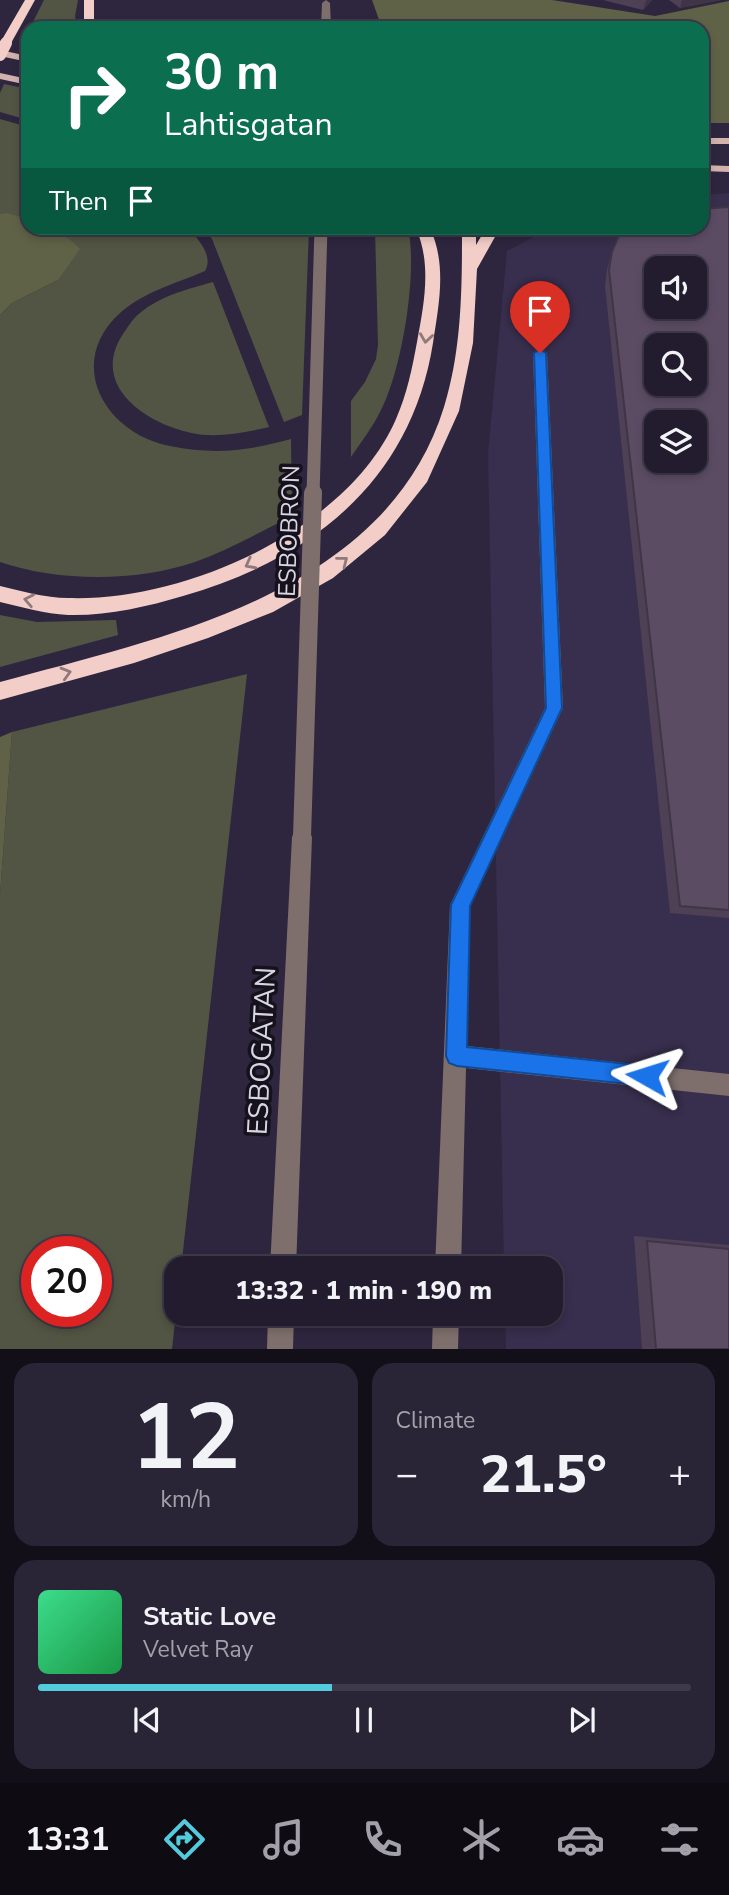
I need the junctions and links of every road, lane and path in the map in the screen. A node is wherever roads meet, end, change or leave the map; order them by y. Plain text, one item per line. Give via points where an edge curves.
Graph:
1 (30, 0) edge
2 (89, 0) edge
3 (326, 3) dead end
4 (89, 21) edge
5 (326, 21) edge
6 (2, 50) edge
7 (21, 57) edge
8 (0, 76) edge
9 (21, 80) edge
10 (709, 141) edge
11 (729, 141) edge
12 (709, 168) edge
13 (729, 169) edge
14 (321, 235) edge
15 (427, 235) edge
16 (469, 235) edge
17 (489, 235) edge
18 (470, 268) junction
19 (540, 353) dead end
20 (0, 594) edge
21 (0, 691) edge
22 (302, 837) joint
23 (457, 1056) junction
24 (729, 1085) edge
25 (284, 1256) edge
26 (449, 1256) edge
27 (281, 1326) edge
28 (446, 1326) edge
29 (280, 1349) edge
30 (445, 1349) edge

1 - 6 highway
2 - 4 highway
3 - 5 street
6 - 7 main road
8 - 9 main road
10 - 11 main road
12 - 13 main road
14 - 22 street, ESBOBRON, bridge
15 -> 20 highway via 433,270 419,380 385,454 325,520 237,571 156,596 119,604 59,606
16 - 18 highway
17 - 18 highway
21 -> 18 highway via 174,642 243,617 325,575 370,540 408,498 451,411 463,360
19 - 23 street via 554,708 460,905
22 - 25 street, ESBOGATAN
23 - 24 street
23 - 26 street
27 - 29 street
28 - 30 street

